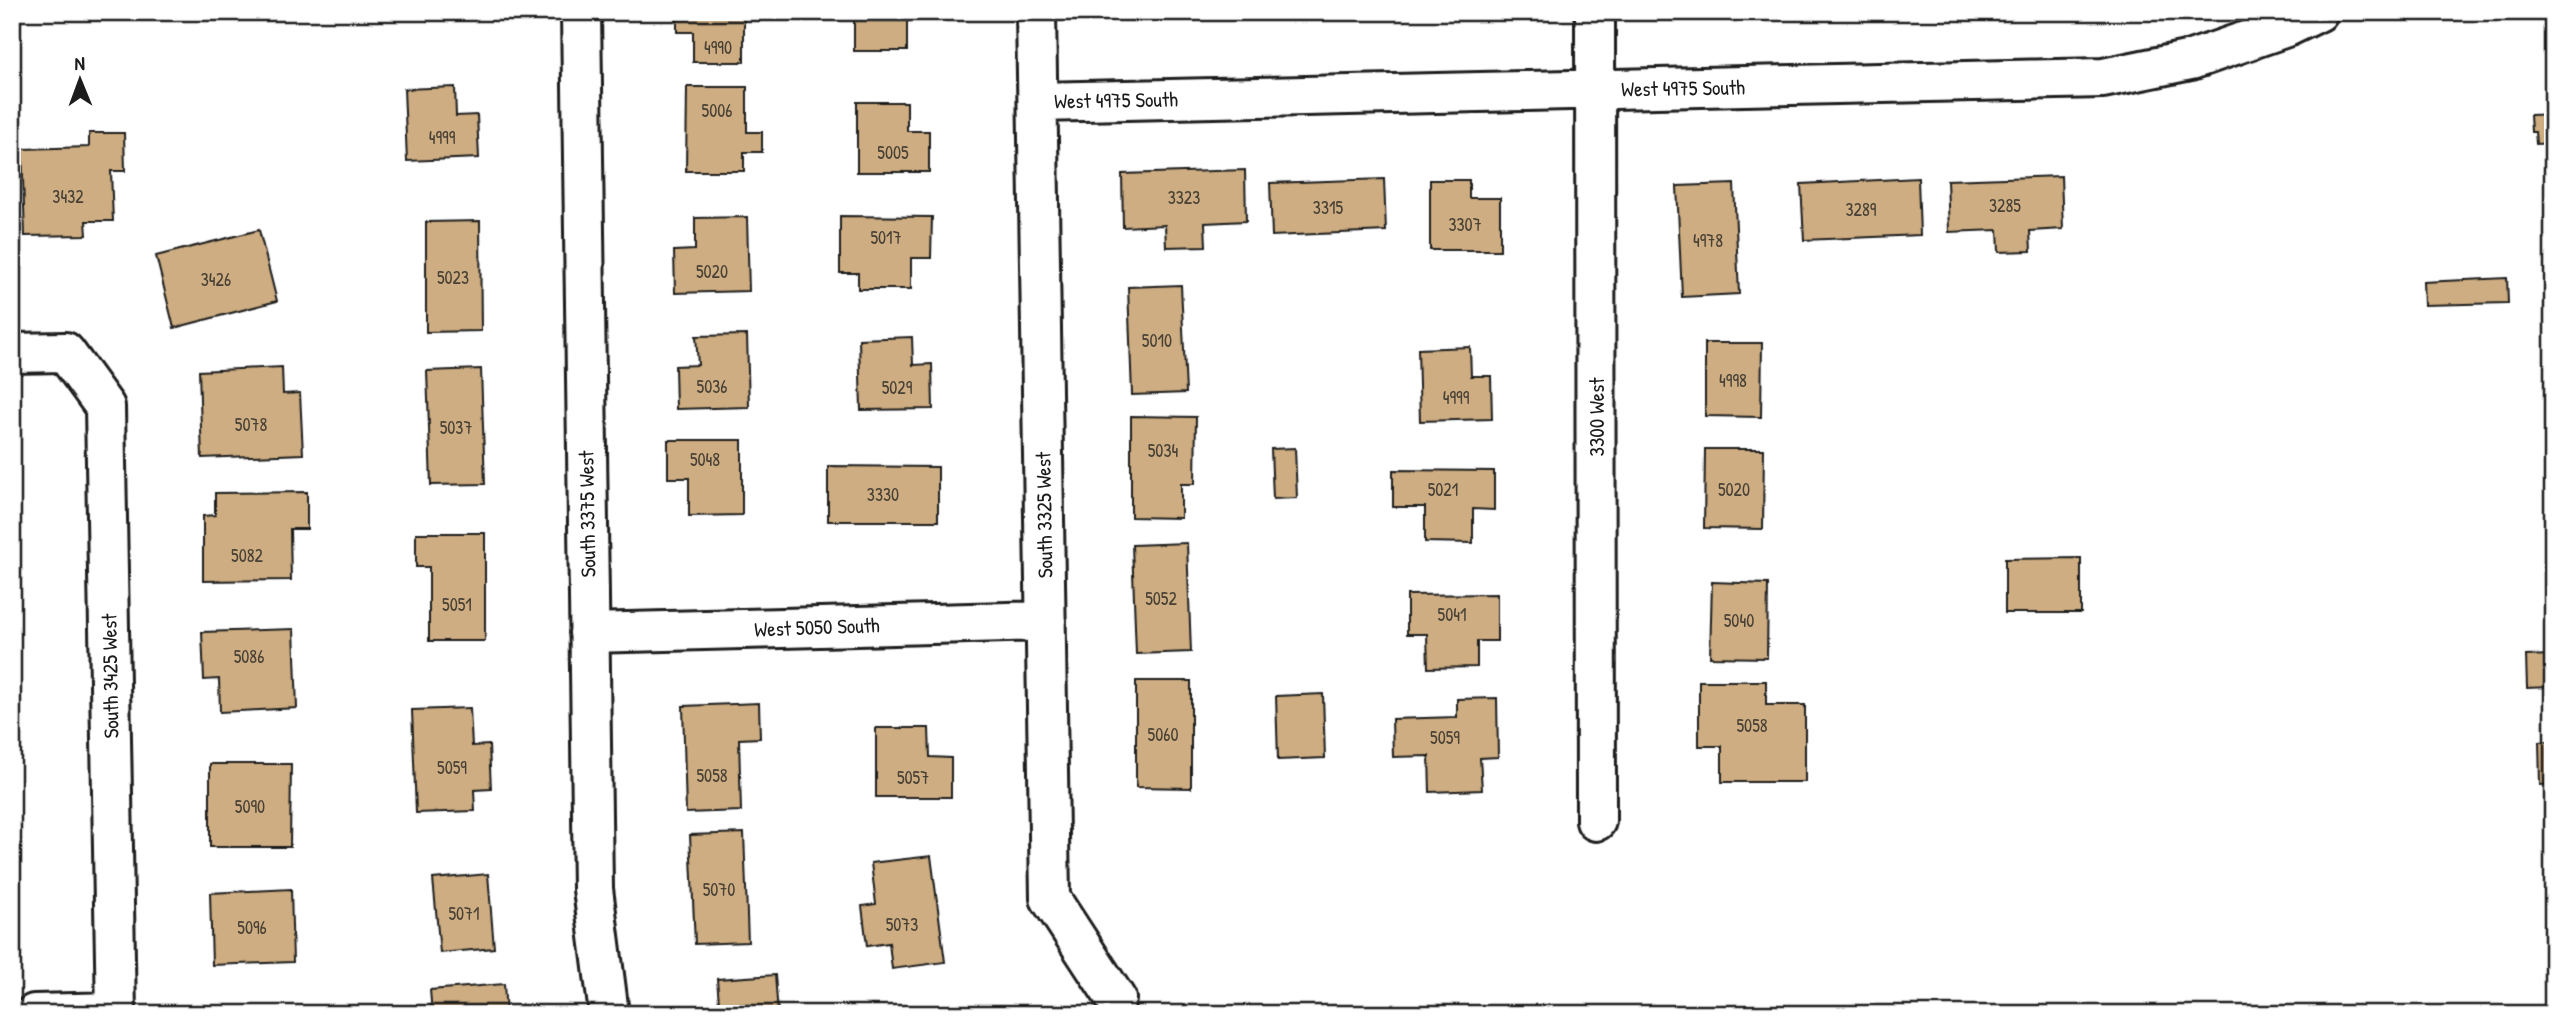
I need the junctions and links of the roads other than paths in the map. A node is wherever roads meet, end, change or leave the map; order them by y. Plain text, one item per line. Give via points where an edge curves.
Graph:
1 (581, 12) edge
2 (1036, 12) edge
3 (1595, 12) edge
4 (2318, 12) edge
5 (1596, 90) junction
6 (1038, 102) junction
7 (12, 353) edge
8 (1046, 621) junction
9 (589, 633) junction
10 (1596, 821) dead end
11 (1116, 999) dead end
12 (116, 1013) edge
13 (34, 1014) edge
14 (609, 1014) edge

1 - 9 street, South 3375 West
2 - 6 street, South 3325 West
3 - 5 street, 3300 West
4 - 5 street, West 4975 South via 2191,60 2103,78
5 - 6 street, West 4975 South
5 - 10 street, 3300 West
6 - 8 street, South 3325 West
7 - 12 street, South 3425 West via 65,352 106,407
8 - 9 street, West 5050 South
8 - 11 street, South 3325 West via 1050,898
9 - 14 street, South 3375 West via 593,888
12 - 13 street

